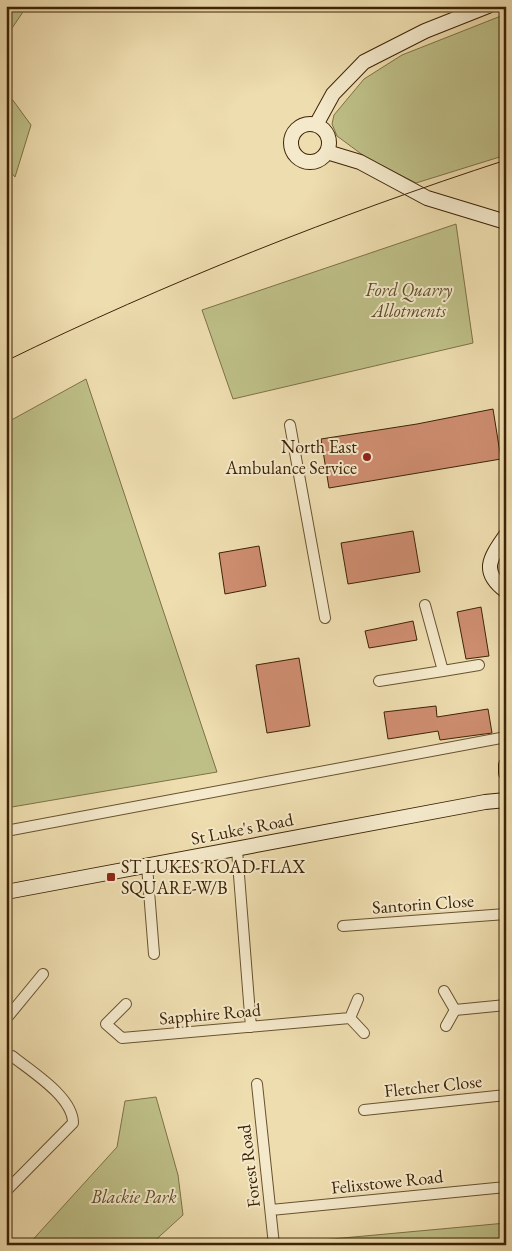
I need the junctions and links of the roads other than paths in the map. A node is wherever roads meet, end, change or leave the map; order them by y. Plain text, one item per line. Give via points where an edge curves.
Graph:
1 (488, 6) edge
2 (316, 125) junction
3 (327, 152) junction
4 (506, 215) edge
5 (492, 216) junction
6 (506, 222) edge
7 (290, 425) dead end
8 (504, 541) edge
9 (506, 591) edge
10 (425, 604) dead end
11 (325, 618) dead end
12 (479, 665) dead end
13 (443, 671) junction
14 (379, 681) dead end
15 (506, 737) edge
16 (506, 765) edge
17 (506, 773) edge
18 (506, 800) edge
19 (485, 802) junction
20 (506, 808) edge
21 (6, 831) edge
22 (237, 850) junction
23 (147, 866) junction
24 (6, 892) edge
25 (506, 914) edge
26 (343, 926) dead end
27 (154, 954) dead end
28 (43, 974) dead end
29 (444, 991) dead end
30 (358, 999) dead end
31 (126, 1004) dead end
32 (506, 1005) edge
33 (455, 1010) junction
34 (350, 1018) junction
35 (6, 1019) edge
36 (446, 1026) dead end
37 (251, 1027) junction
38 (364, 1033) dead end
39 (6, 1056) edge
40 (257, 1084) dead end
41 (506, 1095) edge
42 (364, 1110) dead end
43 (506, 1187) edge
44 (6, 1191) edge
45 (271, 1210) junction
46 (274, 1245) edge

1 - 2 main road via 426,31 364,62 334,94
2 - 3 main road via 322,128 328,139
2 - 3 main road via 304,125 296,130 290,140 293,153 301,160 314,162
3 - 5 main road via 360,162 427,198
4 - 5 main road
5 - 6 main road
7 - 11 street
8 - 9 main road via 490,561 494,582
10 - 13 street
12 - 13 street
13 - 14 street
15 - 21 street
16 - 17 main road
18 - 19 main road, St Luke's Road
19 - 20 main road, St Luke's Road
19 - 22 main road, St Luke's Road
22 - 23 main road, St Luke's Road
22 - 37 street
23 - 24 main road, St Luke's Road
23 - 27 street
25 - 26 street, Santorin Close
28 - 35 street
29 - 33 street
30 - 34 street
31 - 37 street, Sapphire Road via 106,1024 122,1038
32 - 33 street
33 - 36 street
34 - 37 street, Sapphire Road
34 - 38 street
39 - 44 street via 12,1056 67,1101 73,1113 73,1123
40 - 45 street, Forest Road
41 - 42 street, Fletcher Close
43 - 45 street, Felixstowe Road
45 - 46 street, Forest Road

